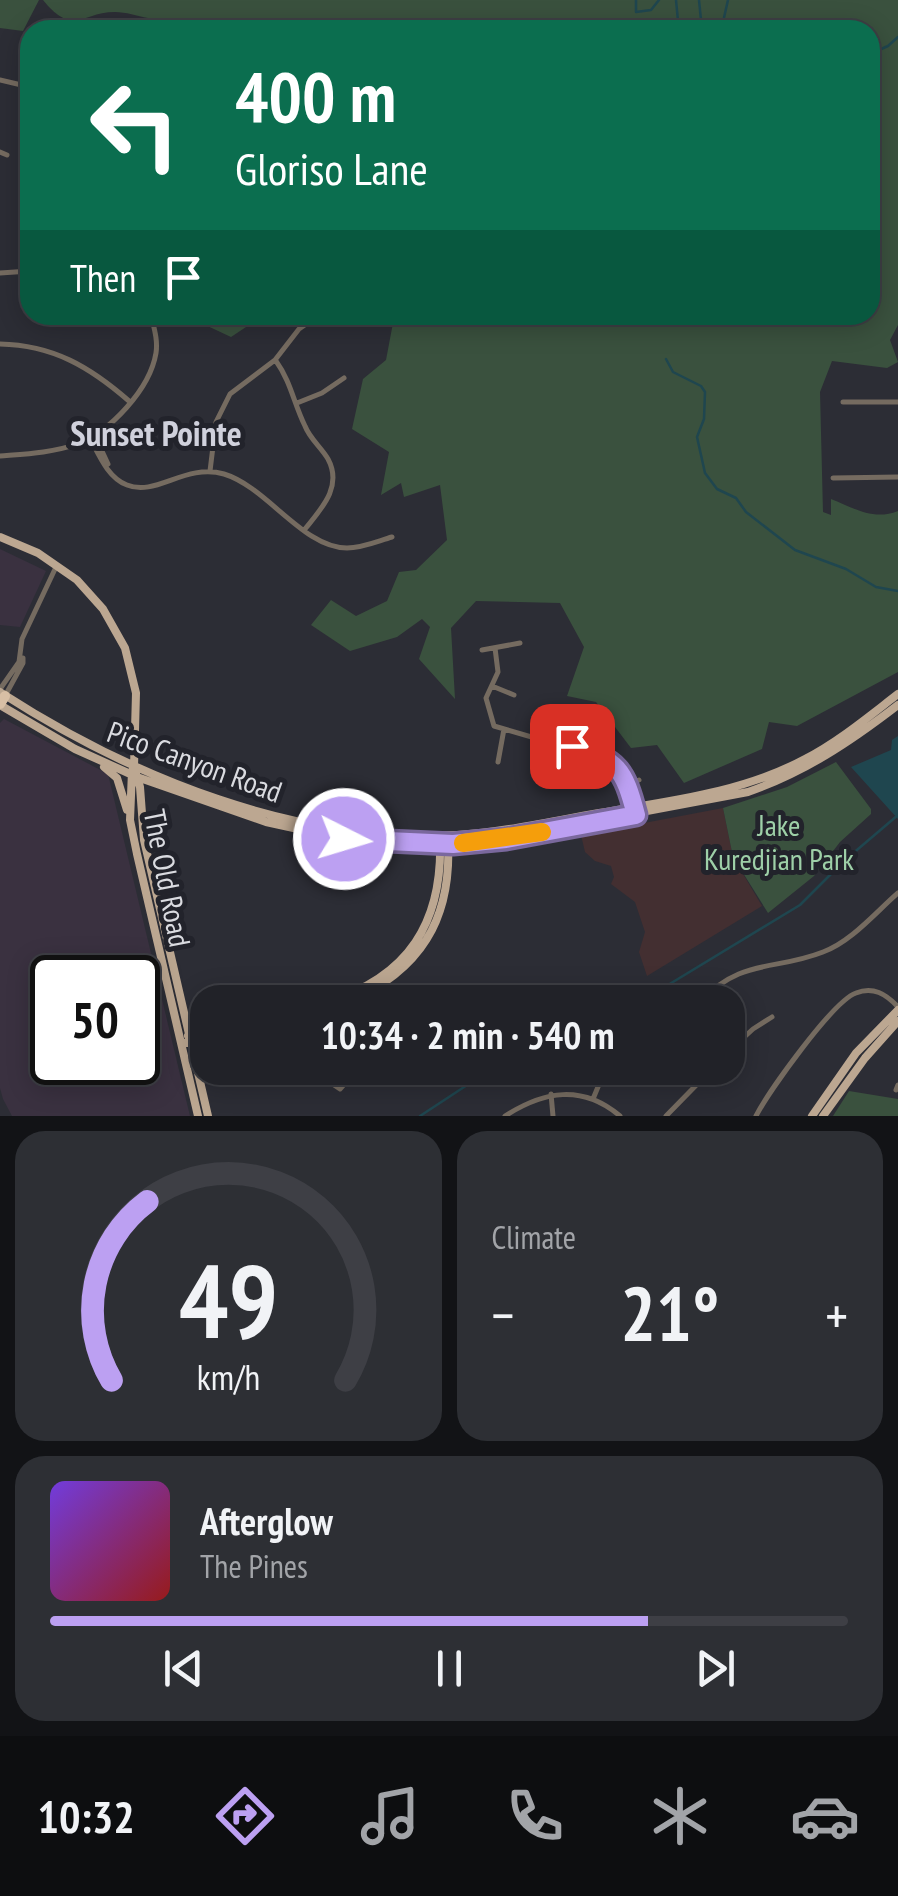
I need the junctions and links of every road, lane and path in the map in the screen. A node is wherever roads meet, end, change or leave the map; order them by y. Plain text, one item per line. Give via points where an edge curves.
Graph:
1 (0, 152) edge
2 (8, 155) dead end
3 (152, 325) edge
4 (305, 325) edge
5 (0, 344) edge
6 (275, 360) junction
7 (344, 378) dead end
8 (128, 402) junction
9 (843, 402) dead end
10 (898, 402) edge
11 (296, 403) junction
12 (92, 437) junction
13 (0, 456) edge
14 (210, 472) junction
15 (898, 476) edge
16 (833, 478) dead end
17 (304, 529) junction
18 (0, 537) edge
19 (392, 537) dead end
20 (58, 565) junction
21 (520, 643) dead end
22 (496, 648) junction
23 (482, 650) dead end
24 (492, 686) junction
25 (514, 694) dead end
26 (898, 694) edge
27 (1, 697) edge
28 (898, 706) edge
29 (504, 729) junction
30 (559, 743) junction
31 (76, 749) junction
32 (498, 762) dead end
33 (550, 764) dead end
34 (616, 765) junction
35 (134, 773) junction
36 (605, 776) dead end
37 (638, 780) dead end
38 (628, 784) junction
39 (635, 811) junction
40 (130, 820) junction
41 (444, 839) junction
42 (898, 892) edge
43 (364, 985) edge
44 (377, 985) edge
45 (720, 985) edge
46 (898, 1008) edge
47 (772, 1018) dead end
48 (898, 1022) edge
49 (745, 1037) edge
50 (190, 1039) edge
51 (185, 1040) junction
52 (599, 1085) edge
53 (696, 1085) edge
54 (552, 1094) junction
55 (593, 1099) junction
56 (198, 1116) edge
57 (208, 1116) edge
58 (505, 1116) edge
59 (553, 1116) edge
60 (620, 1116) edge
61 (666, 1116) edge
62 (756, 1116) edge
63 (812, 1116) edge
64 (823, 1116) edge

1 - 2 street
3 - 8 street via 156,351
4 - 6 street
5 - 8 street via 68,358
6 - 11 street
6 - 14 street via 239,384 222,407
7 - 11 street
8 - 12 street
9 - 10 street
11 - 17 street via 333,473 329,498
12 - 13 street via 59,449
12 - 14 street via 120,482 138,488
14 - 17 street via 240,481
15 - 16 street
17 - 19 street via 341,548
18 - 20 main road, The Old Road
20 - 27 street via 22,638 23,663
20 - 35 main road, The Old Road via 96,600 124,648 136,706
21 - 22 street
22 - 23 street
22 - 24 street
24 - 25 street
24 - 29 street via 486,698 494,726
26 - 39 main road, Pico Canyon Road via 784,769
27 - 31 main road, Pico Canyon Road
27 - 35 main road, Pico Canyon Road
28 - 39 main road, Pico Canyon Road via 842,748 784,779 743,793
29 - 30 street
29 - 32 street
30 - 33 street
30 - 34 street
31 - 35 main road, Pico Canyon Road
31 - 40 main road via 115,774
34 - 36 street
34 - 38 street
35 - 40 main road, The Old Road
35 - 41 main road, Pico Canyon Road via 315,826
35 - 51 main road, The Old Road
37 - 38 street
38 - 39 street
39 - 41 main road, Pico Canyon Road via 506,839
40 - 51 main road, The Old Road
41 - 43 main road via 436,903 418,940
41 - 44 main road via 445,900 428,938 400,971
42 - 45 street via 828,950 748,970
46 - 62 street via 874,990 841,1001
46 - 63 main road
47 - 49 street
48 - 64 main road
50 - 51 main road
51 - 56 main road, The Old Road
51 - 57 main road, The Old Road
52 - 55 street
53 - 61 street
54 - 55 street
54 - 58 street
54 - 59 street
55 - 60 street

